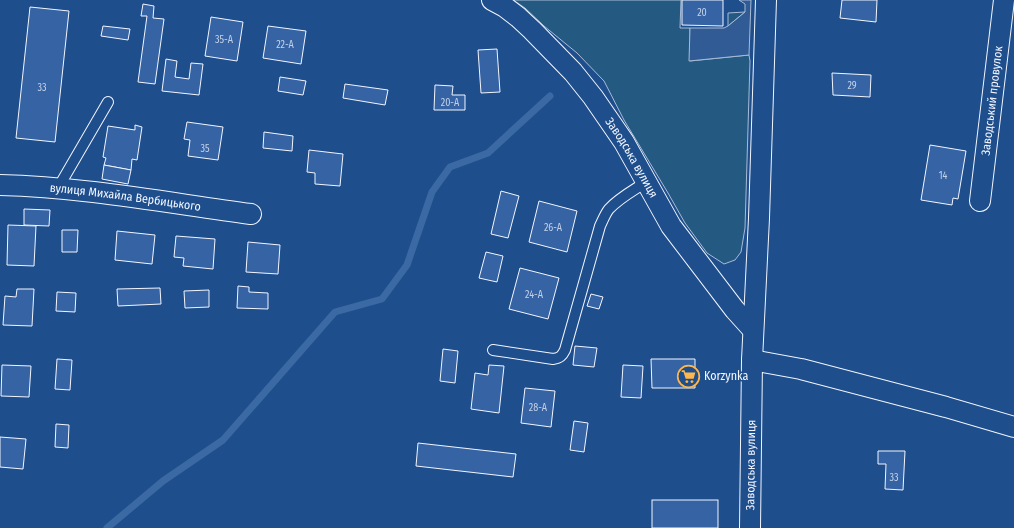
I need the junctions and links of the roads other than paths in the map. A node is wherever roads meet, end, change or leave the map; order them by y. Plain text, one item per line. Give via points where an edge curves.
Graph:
1 (492, 0) edge
2 (766, 0) edge
3 (1004, 0) edge
4 (108, 102) dead end
5 (646, 182) junction
6 (0, 185) edge
7 (58, 188) junction
8 (980, 201) dead end
9 (251, 214) dead end
10 (753, 330) junction
11 (493, 350) dead end
12 (752, 360) junction
13 (1014, 427) edge
14 (750, 528) edge

1 - 5 street, Заводська вулиця via 518,17 573,72 624,142
2 - 10 street, Заводська вулиця
3 - 8 street, Заводський провулок
4 - 7 lane
5 - 10 street, Заводська вулиця via 670,226
5 - 11 lane via 614,204 604,218 563,355 553,359
6 - 7 street, вулиця Михайла Вербицького
7 - 9 street, вулиця Михайла Вербицького
10 - 12 street, Заводська вулиця
12 - 13 street via 801,369
12 - 14 street, Заводська вулиця

